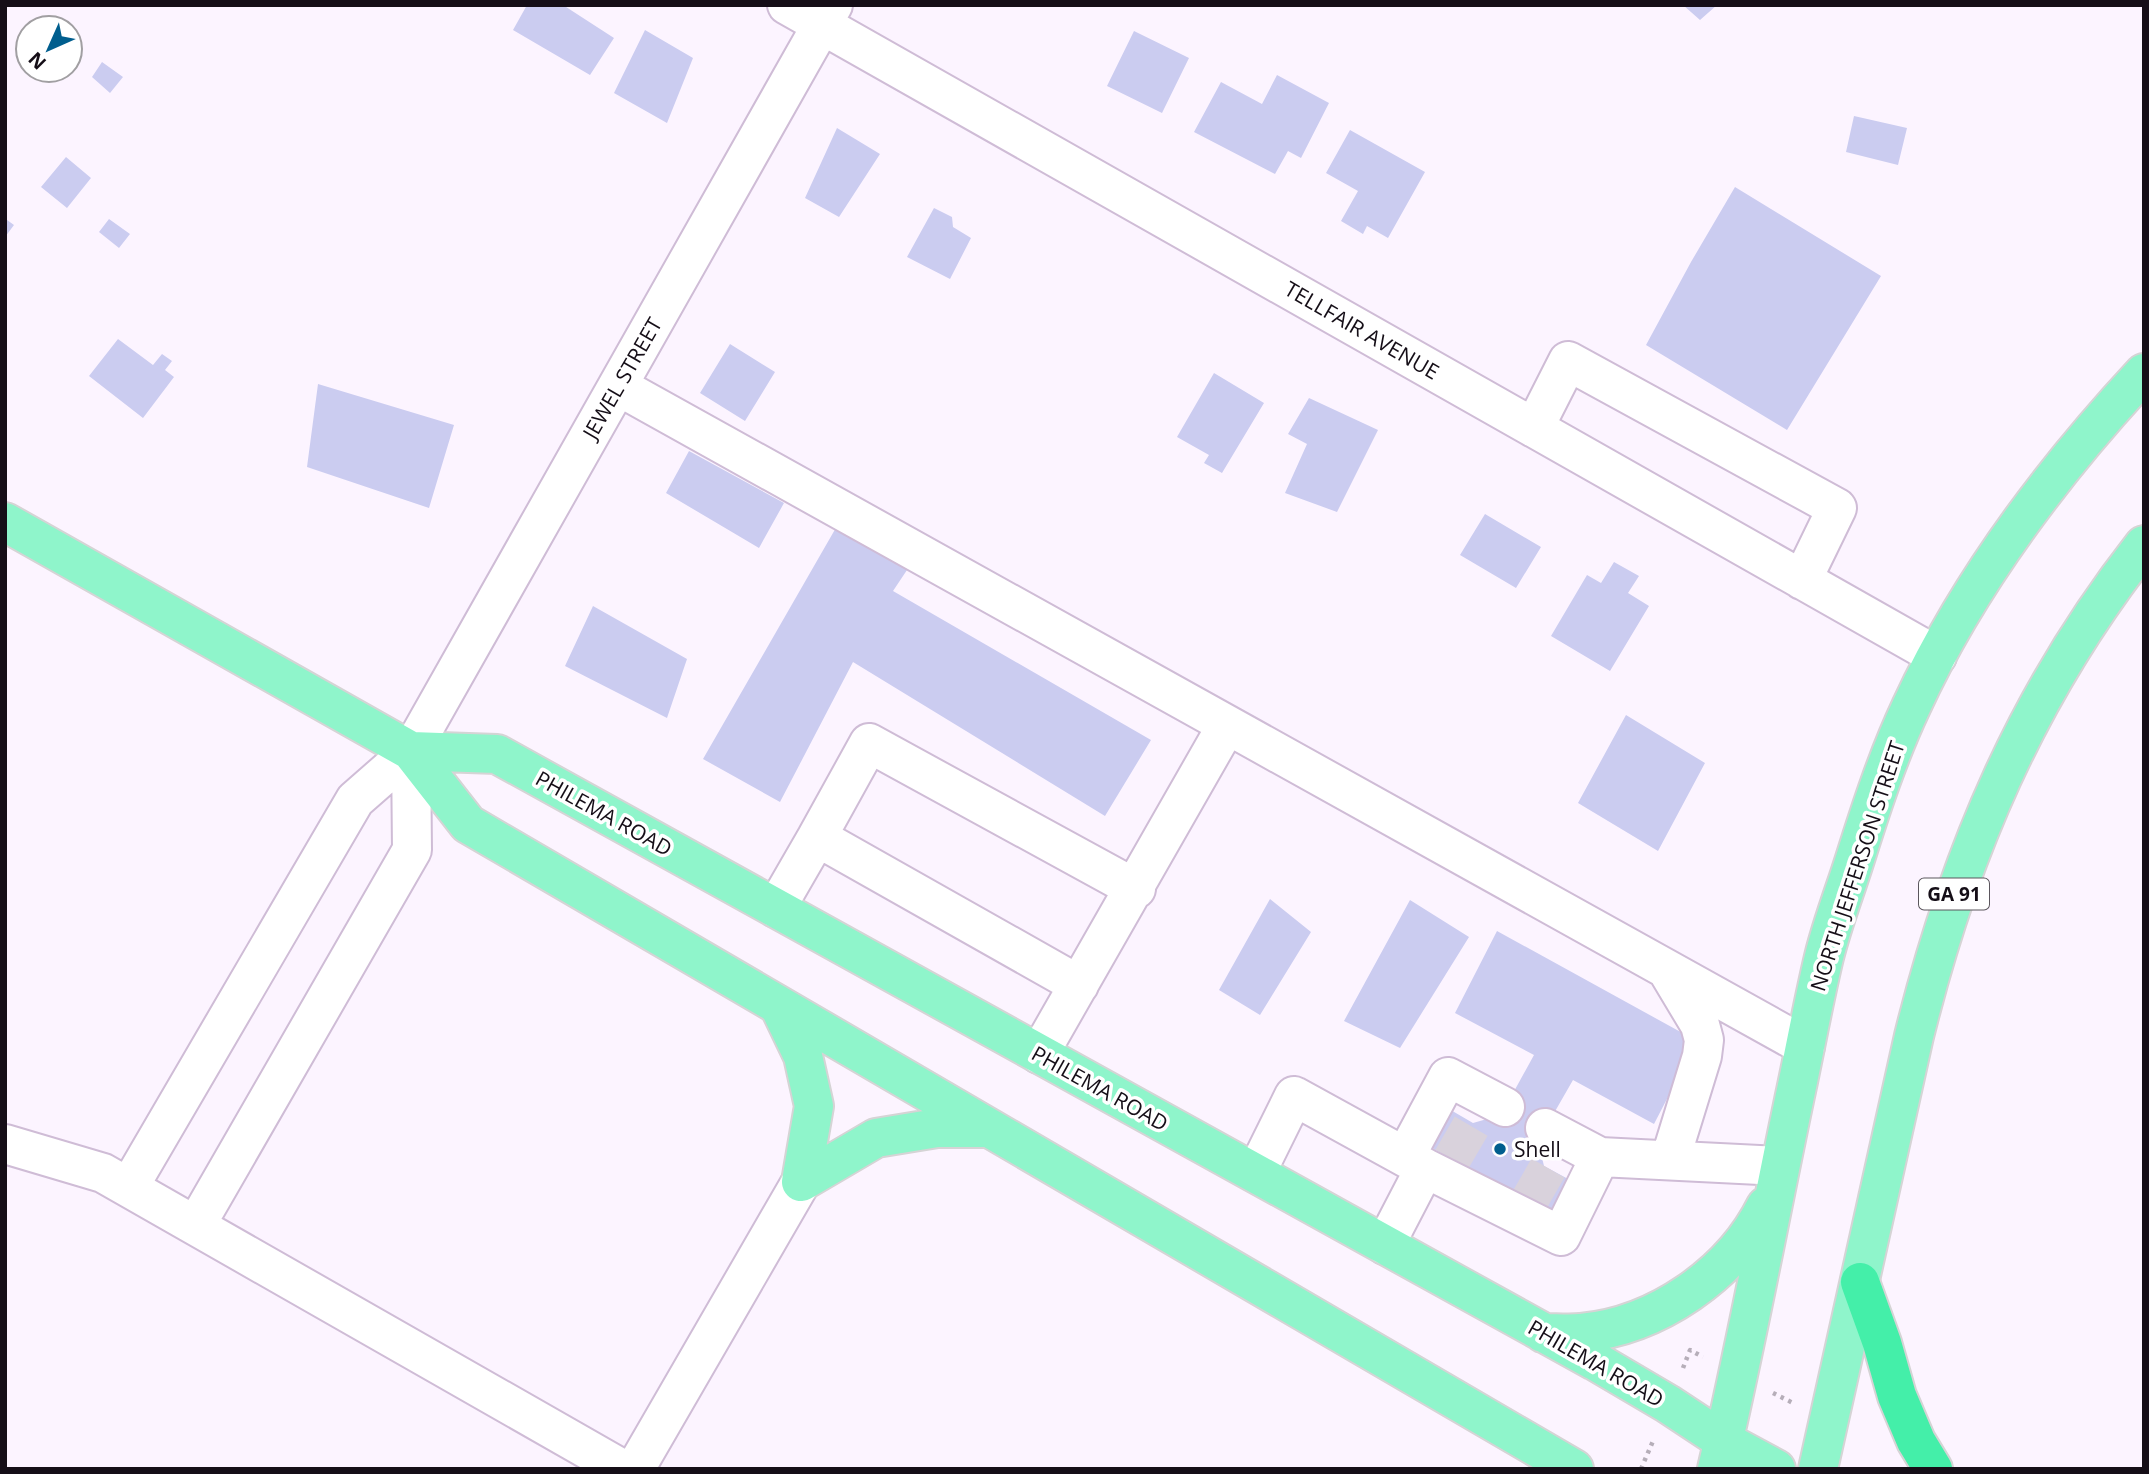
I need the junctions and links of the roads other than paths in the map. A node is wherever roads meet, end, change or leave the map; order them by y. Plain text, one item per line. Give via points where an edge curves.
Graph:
1 (787, 5) edge
2 (828, 15) edge
3 (2144, 373) edge
4 (618, 386) junction
5 (1534, 428) junction
6 (5, 522) edge
7 (2144, 545) edge
8 (1802, 580) junction
9 (1937, 656) junction
10 (1227, 725) junction
11 (411, 751) junction
12 (817, 837) junction
13 (1136, 889) junction
14 (776, 908) junction
15 (1666, 968) junction
16 (1079, 985) junction
17 (779, 1006) junction
18 (1805, 1046) junction
19 (1040, 1054) junction
20 (1488, 1109) dead end
21 (988, 1128) junction
22 (5, 1144) edge
23 (1552, 1145) dead end
24 (1601, 1157) junction
25 (1670, 1160) junction
26 (1431, 1165) junction
27 (1256, 1173) junction
28 (1778, 1175) junction
29 (801, 1182) junction
30 (128, 1187) junction
31 (196, 1225) junction
32 (1385, 1245) junction
33 (1860, 1282) junction
34 (1544, 1333) junction
35 (1720, 1455) edge
36 (622, 1469) edge
37 (635, 1469) edge
38 (1574, 1469) edge
39 (1776, 1469) edge
40 (1818, 1469) edge
41 (1933, 1469) edge

1 - 2 street, TELLFAIR AVENUE
2 - 4 street, JEWEL STREET
2 - 5 street, TELLFAIR AVENUE
3 - 9 main road, NORTH JEFFERSON STREET via 2020,524
4 - 10 street
4 - 11 street, JEWEL STREET
5 - 8 street, TELLFAIR AVENUE
5 - 8 street via 1568,361 1837,508
6 - 11 main road, PHILEMA ROAD
7 - 33 main road, GA 91 via 2078,637 2039,704 1975,837 1931,969
8 - 9 street, TELLFAIR AVENUE
9 - 18 main road, NORTH JEFFERSON STREET via 1911,706 1870,812 1825,954
10 - 13 street
10 - 15 street
11 - 14 main road, PHILEMA ROAD via 497,754
11 - 17 main road, PHILEMA ROAD via 468,824
11 - 30 street via 355,800
11 - 31 street via 412,850
12 - 13 street via 869,743
12 - 14 street
12 - 16 street
13 - 16 street
14 - 19 main road, PHILEMA ROAD
15 - 18 street
15 - 25 street via 1704,1040
16 - 19 street
17 - 21 main road, PHILEMA ROAD
17 - 29 main road via 803,1056 814,1105
18 - 28 main road, NORTH JEFFERSON STREET
19 - 27 main road, PHILEMA ROAD
20 - 26 street via 1448,1077
21 - 29 main road via 937,1128 876,1138
21 - 38 main road, PHILEMA ROAD
22 - 30 street via 103,1173
23 - 24 street
24 - 25 street
24 - 26 street via 1561,1237 1525,1209
25 - 28 street
26 - 27 street via 1294,1096
26 - 32 street
27 - 32 main road, PHILEMA ROAD
28 - 34 main road via 1747,1237 1681,1298 1616,1326 1582,1333
28 - 35 main road, NORTH JEFFERSON STREET
29 - 37 street
30 - 31 street
31 - 36 street
32 - 34 main road, PHILEMA ROAD
33 - 40 main road, GA 91
33 - 41 highway via 1897,1396
34 - 35 main road, PHILEMA ROAD via 1668,1404
35 - 39 main road, PHILEMA ROAD

